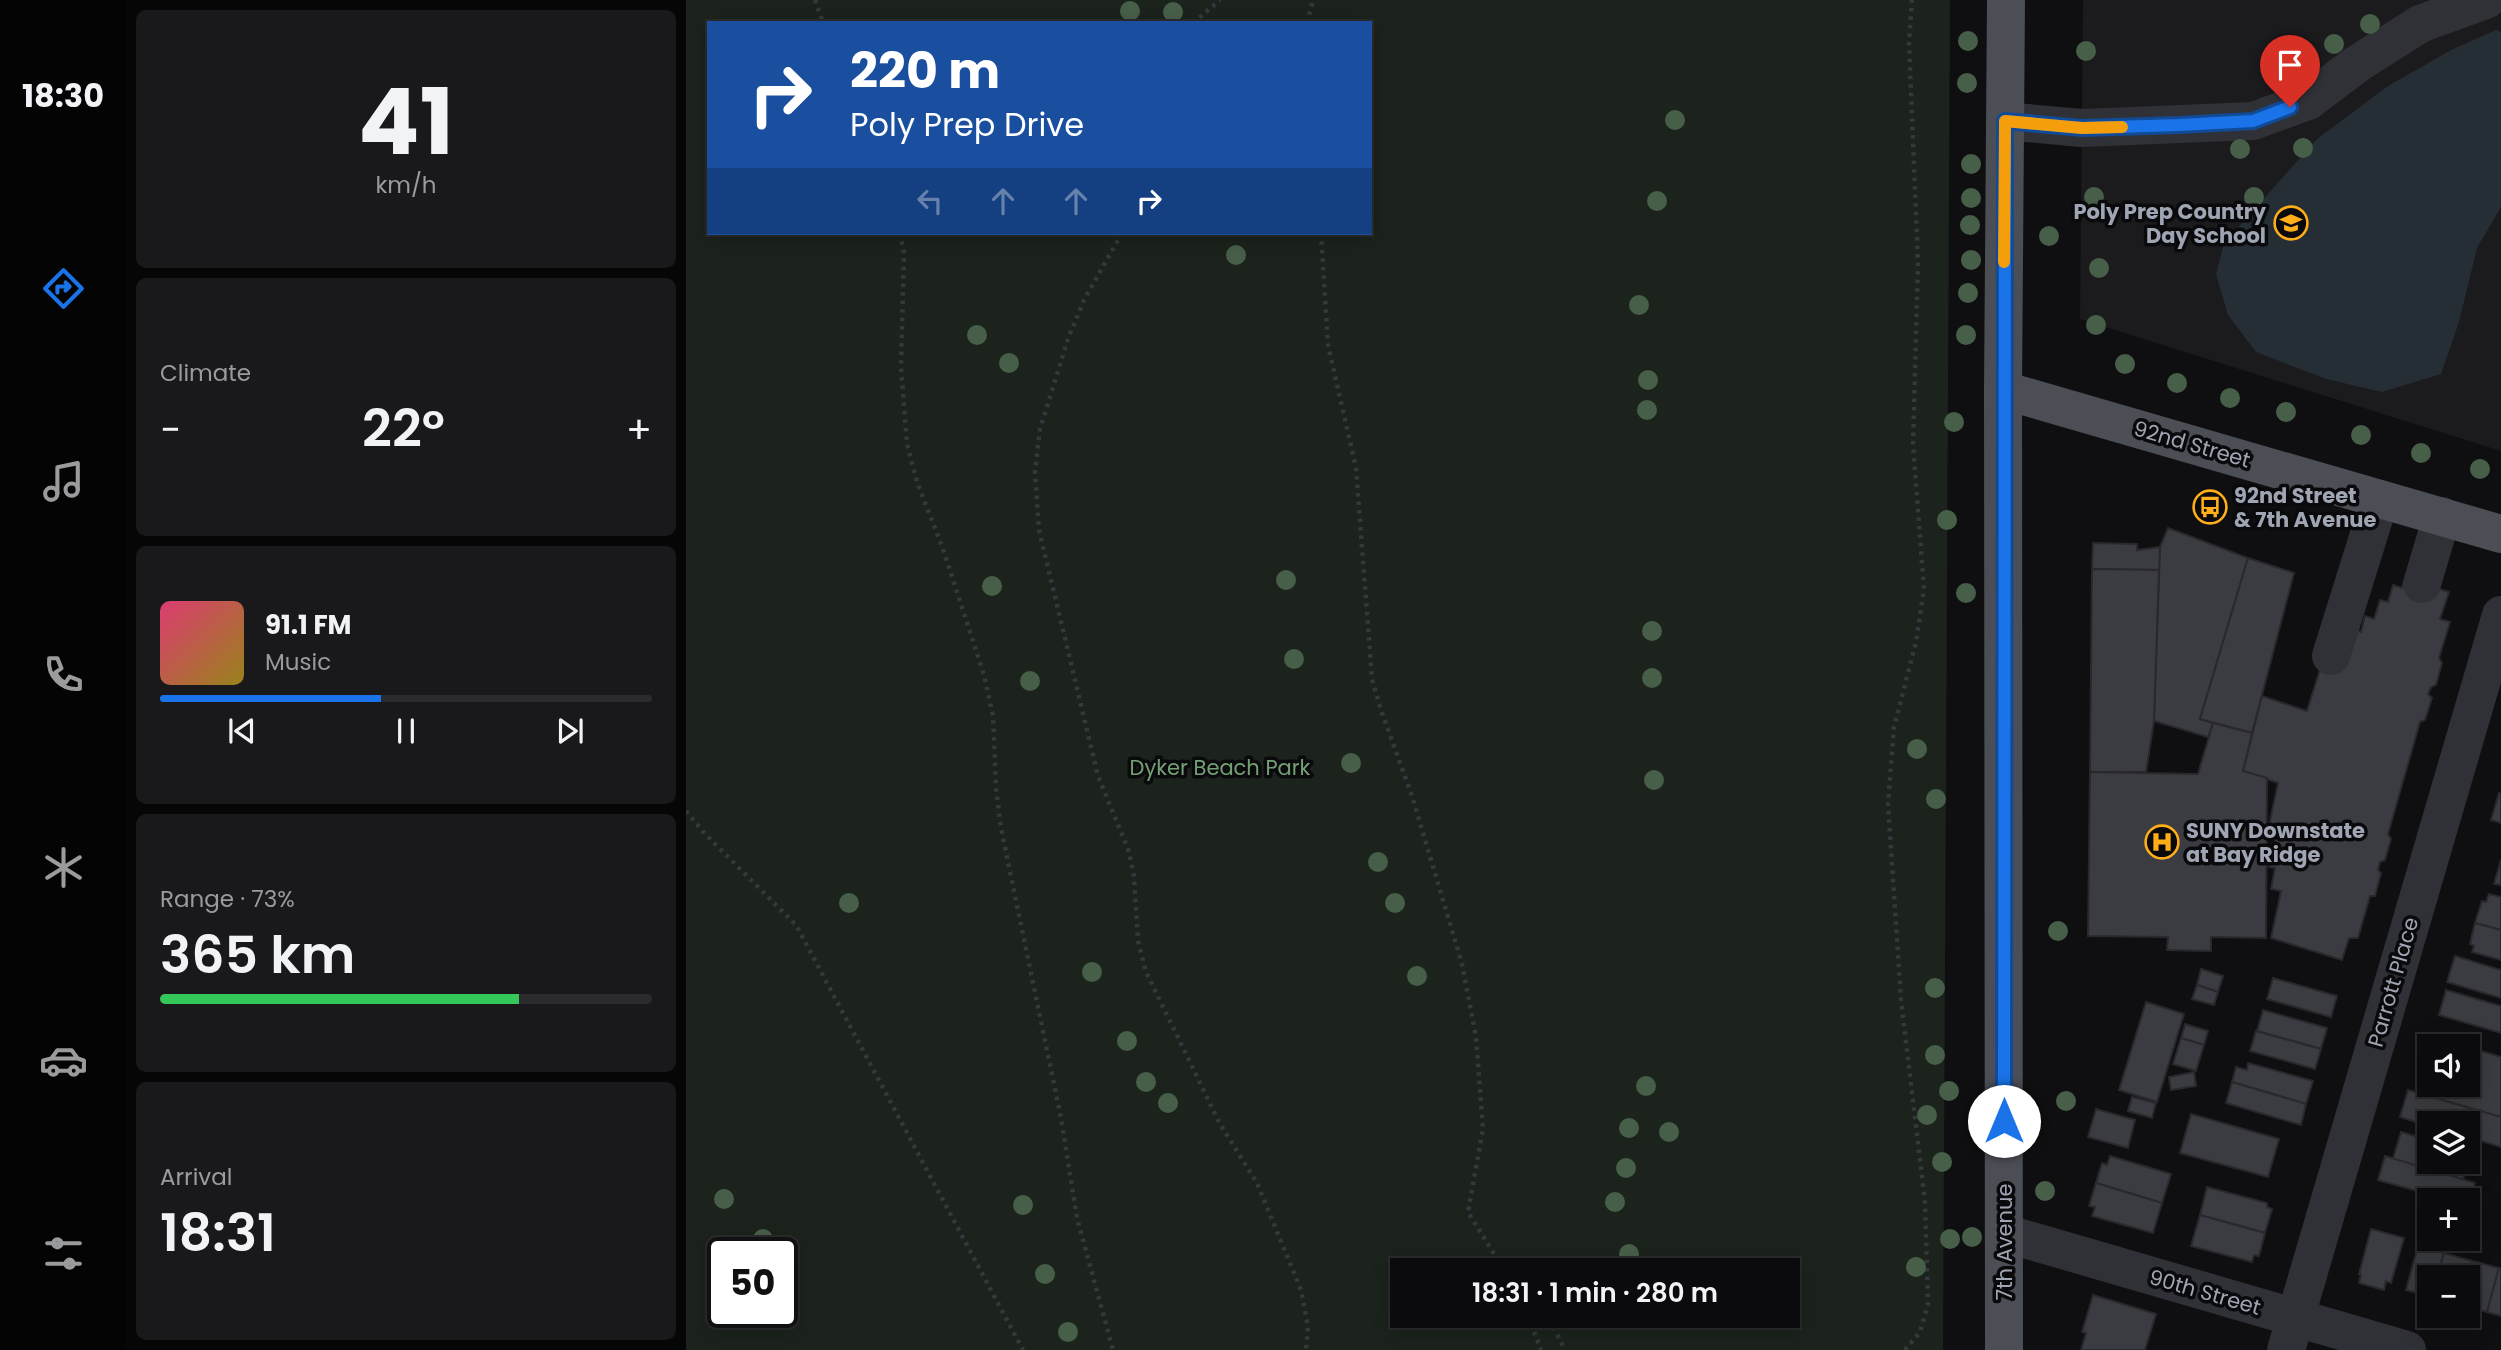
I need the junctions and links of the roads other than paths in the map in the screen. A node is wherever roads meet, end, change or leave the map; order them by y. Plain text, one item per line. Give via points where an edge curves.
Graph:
1 (2006, 0) edge
2 (2486, 0) edge
3 (2005, 121) junction
4 (2003, 390) junction
5 (2381, 499) junction
6 (2442, 516) junction
7 (2501, 534) edge
8 (2421, 584) dead end
9 (2501, 615) edge
10 (2331, 656) dead end
11 (2004, 1233) junction
12 (2291, 1334) edge
13 (2004, 1350) edge
14 (2407, 1350) edge

1 - 3 main road, 7th Avenue
2 - 3 street via 2420,24 2308,101 2253,121 2082,128
3 - 4 main road, 7th Avenue
4 - 5 main road, 92nd Street
4 - 11 main road, 7th Avenue
5 - 6 main road, 92nd Street
5 - 10 street
6 - 7 main road, 92nd Street
6 - 8 street
9 - 12 street, Parrott Place
11 - 12 street, 90th Street
11 - 13 main road, 7th Avenue
12 - 14 street, 90th Street

